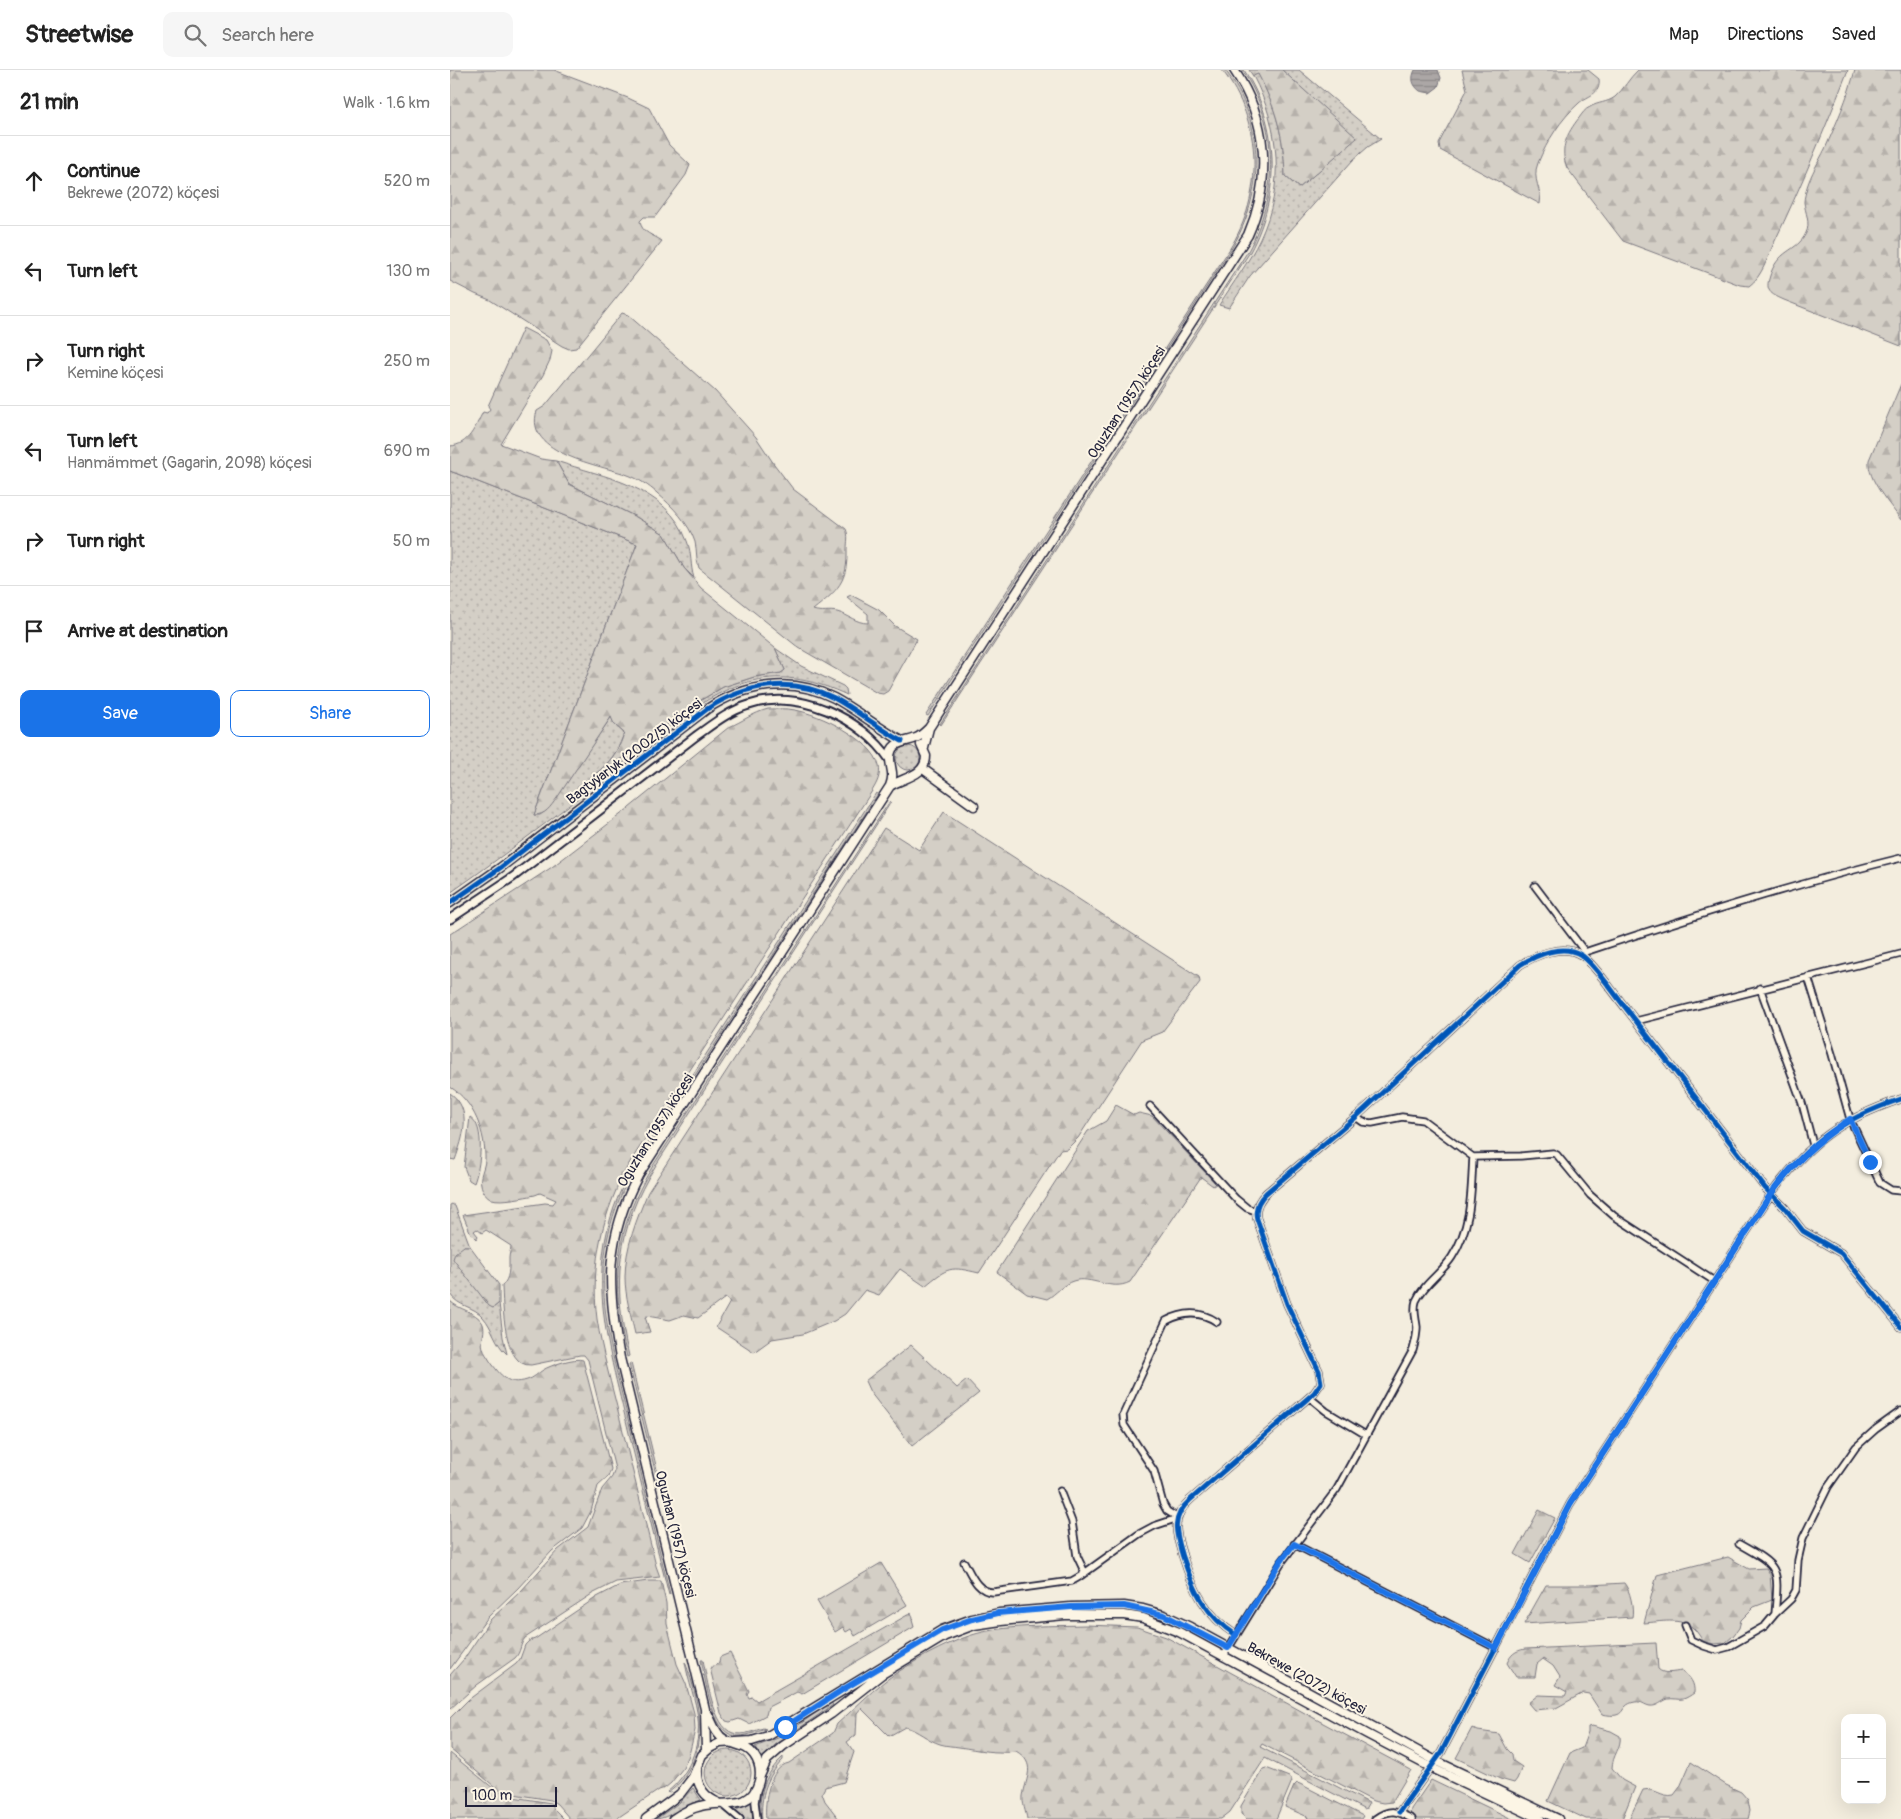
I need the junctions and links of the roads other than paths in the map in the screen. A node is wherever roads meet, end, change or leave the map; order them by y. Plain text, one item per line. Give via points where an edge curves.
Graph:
1 (1234, 70) edge
2 (929, 728) junction
3 (906, 740) junction
4 (924, 748) junction
5 (891, 764) junction
6 (923, 769) junction
7 (910, 776) junction
8 (890, 786) junction
9 (974, 806) dead end
10 (1901, 858) edge
11 (1535, 886) dead end
12 (450, 903) edge
13 (450, 919) edge
14 (1901, 954) edge
15 (1808, 976) junction
16 (1760, 988) junction
17 (1636, 1021) junction
18 (1901, 1099) edge
19 (1150, 1106) dead end
20 (1356, 1117) junction
21 (1850, 1119) junction
22 (1813, 1145) junction
23 (1474, 1157) junction
24 (1901, 1191) edge
25 (1771, 1194) junction
26 (1256, 1211) junction
27 (1714, 1281) junction
28 (1217, 1322) dead end
29 (1901, 1327) edge
30 (1309, 1398) junction
31 (1901, 1412) edge
32 (1366, 1435) junction
33 (1060, 1491) dead end
34 (1178, 1518) junction
35 (1294, 1544) junction
36 (1739, 1544) dead end
37 (964, 1562) dead end
38 (1085, 1574) junction
39 (1775, 1614) junction
40 (1685, 1626) dead end
41 (1236, 1635) junction
42 (1228, 1648) junction
43 (1496, 1648) junction
44 (1223, 1657) junction
45 (706, 1708) junction
46 (736, 1743) junction
47 (706, 1751) junction
48 (1434, 1764) junction
49 (698, 1765) junction
50 (760, 1776) junction
51 (757, 1786) junction
52 (721, 1804) junction
53 (1399, 1812) junction
54 (646, 1819) edge
55 (673, 1819) edge
56 (740, 1819) edge
57 (757, 1819) edge
58 (1375, 1819) edge
59 (1412, 1819) edge
60 (1540, 1819) edge
61 (1558, 1819) edge

1 - 2 main road, Oguzhan (1957) köçesi via 1253,106 1263,151 1262,190 1248,235
2 - 3 main road, Oguzhan (1957) köçesi via 918,737
2 - 4 main road, Oguzhan (1957) köçesi
3 - 4 main road
3 - 5 main road, Oguzhan (1957) köçesi via 893,748
3 - 12 street, Bagtyýarlyk (2002/5) köçesi via 883,731 832,697 809,689 791,685 739,692 700,714
4 - 6 main road, Oguzhan (1957) köçesi via 926,760
5 - 7 main road via 902,775
5 - 8 main road, Oguzhan (1957) köçesi
5 - 13 street, Bagtyýarlyk (2002/5) köçesi via 864,734 826,710 795,700 771,700 749,705 696,736 513,877
6 - 7 main road
6 - 9 main road
7 - 8 main road
8 - 45 main road, Oguzhan (1957) köçesi via 639,1174 626,1200 616,1234 610,1279 620,1358
10 - 11 street via 1816,879 1585,952
14 - 15 street
15 - 16 street
15 - 21 street
16 - 17 street
16 - 22 street via 1802,1103
17 - 20 street via 1582,955 1566,950 1536,956 1520,965
17 - 25 street
18 - 21 street
19 - 26 street via 1236,1199 1246,1208
20 - 23 street via 1362,1122 1372,1123 1402,1117 1423,1120
20 - 26 street via 1262,1197
21 - 22 street
21 - 24 street via 1880,1183 1891,1190
22 - 25 street
23 - 27 street via 1553,1152 1590,1195 1614,1216
23 - 32 street via 1471,1203 1462,1239 1452,1257 1418,1299 1414,1308 1416,1337 1413,1350
25 - 27 street
25 - 29 street via 1803,1231 1841,1253
26 - 30 street via 1283,1294 1319,1371 1320,1386
27 - 43 street via 1570,1504
28 - 34 street via 1201,1314 1166,1321 1123,1416 1124,1425 1154,1470 1162,1504
30 - 32 street
30 - 34 street via 1186,1504
31 - 39 street via 1856,1447 1828,1487 1801,1546 1796,1590
32 - 35 street via 1337,1489
33 - 38 street via 1072,1522 1077,1556
34 - 38 street via 1138,1534
34 - 41 street via 1176,1534 1196,1593 1214,1617
35 - 41 street
35 - 43 street
36 - 39 street via 1774,1568 1777,1581
37 - 38 street via 980,1589 988,1592 1072,1581
39 - 40 street via 1765,1626 1722,1649 1696,1643 1687,1634
41 - 42 street
42 - 44 street
42 - 46 main road, Bekrewe (2072) köçesi via 1164,1615 1124,1606 998,1613 942,1630 775,1732 762,1739
42 - 48 main road, Bekrewe (2072) köçesi
43 - 48 street
44 - 48 main road, Bekrewe (2072) köçesi
44 - 50 main road, Bekrewe (2072) köçesi via 1162,1624 1124,1615 1065,1615 974,1625 945,1636 882,1674 778,1750 767,1760
45 - 46 main road, Oguzhan (1957) köçesi via 718,1734
45 - 47 main road, Oguzhan (1957) köçesi
46 - 47 main road, Bekrewe (2072) köçesi via 720,1743
46 - 50 main road via 754,1755
47 - 49 main road
48 - 53 street
48 - 60 main road, Bekrewe (2072) köçesi
48 - 61 main road, Bekrewe (2072) köçesi
49 - 52 main road via 697,1776 703,1791
49 - 54 main road via 680,1794
50 - 51 main road, Bekrewe (2072) köçesi
51 - 52 main road via 742,1802
51 - 57 street
52 - 55 main road via 700,1806
52 - 56 street
53 - 58 street via 1388,1812
53 - 59 street

